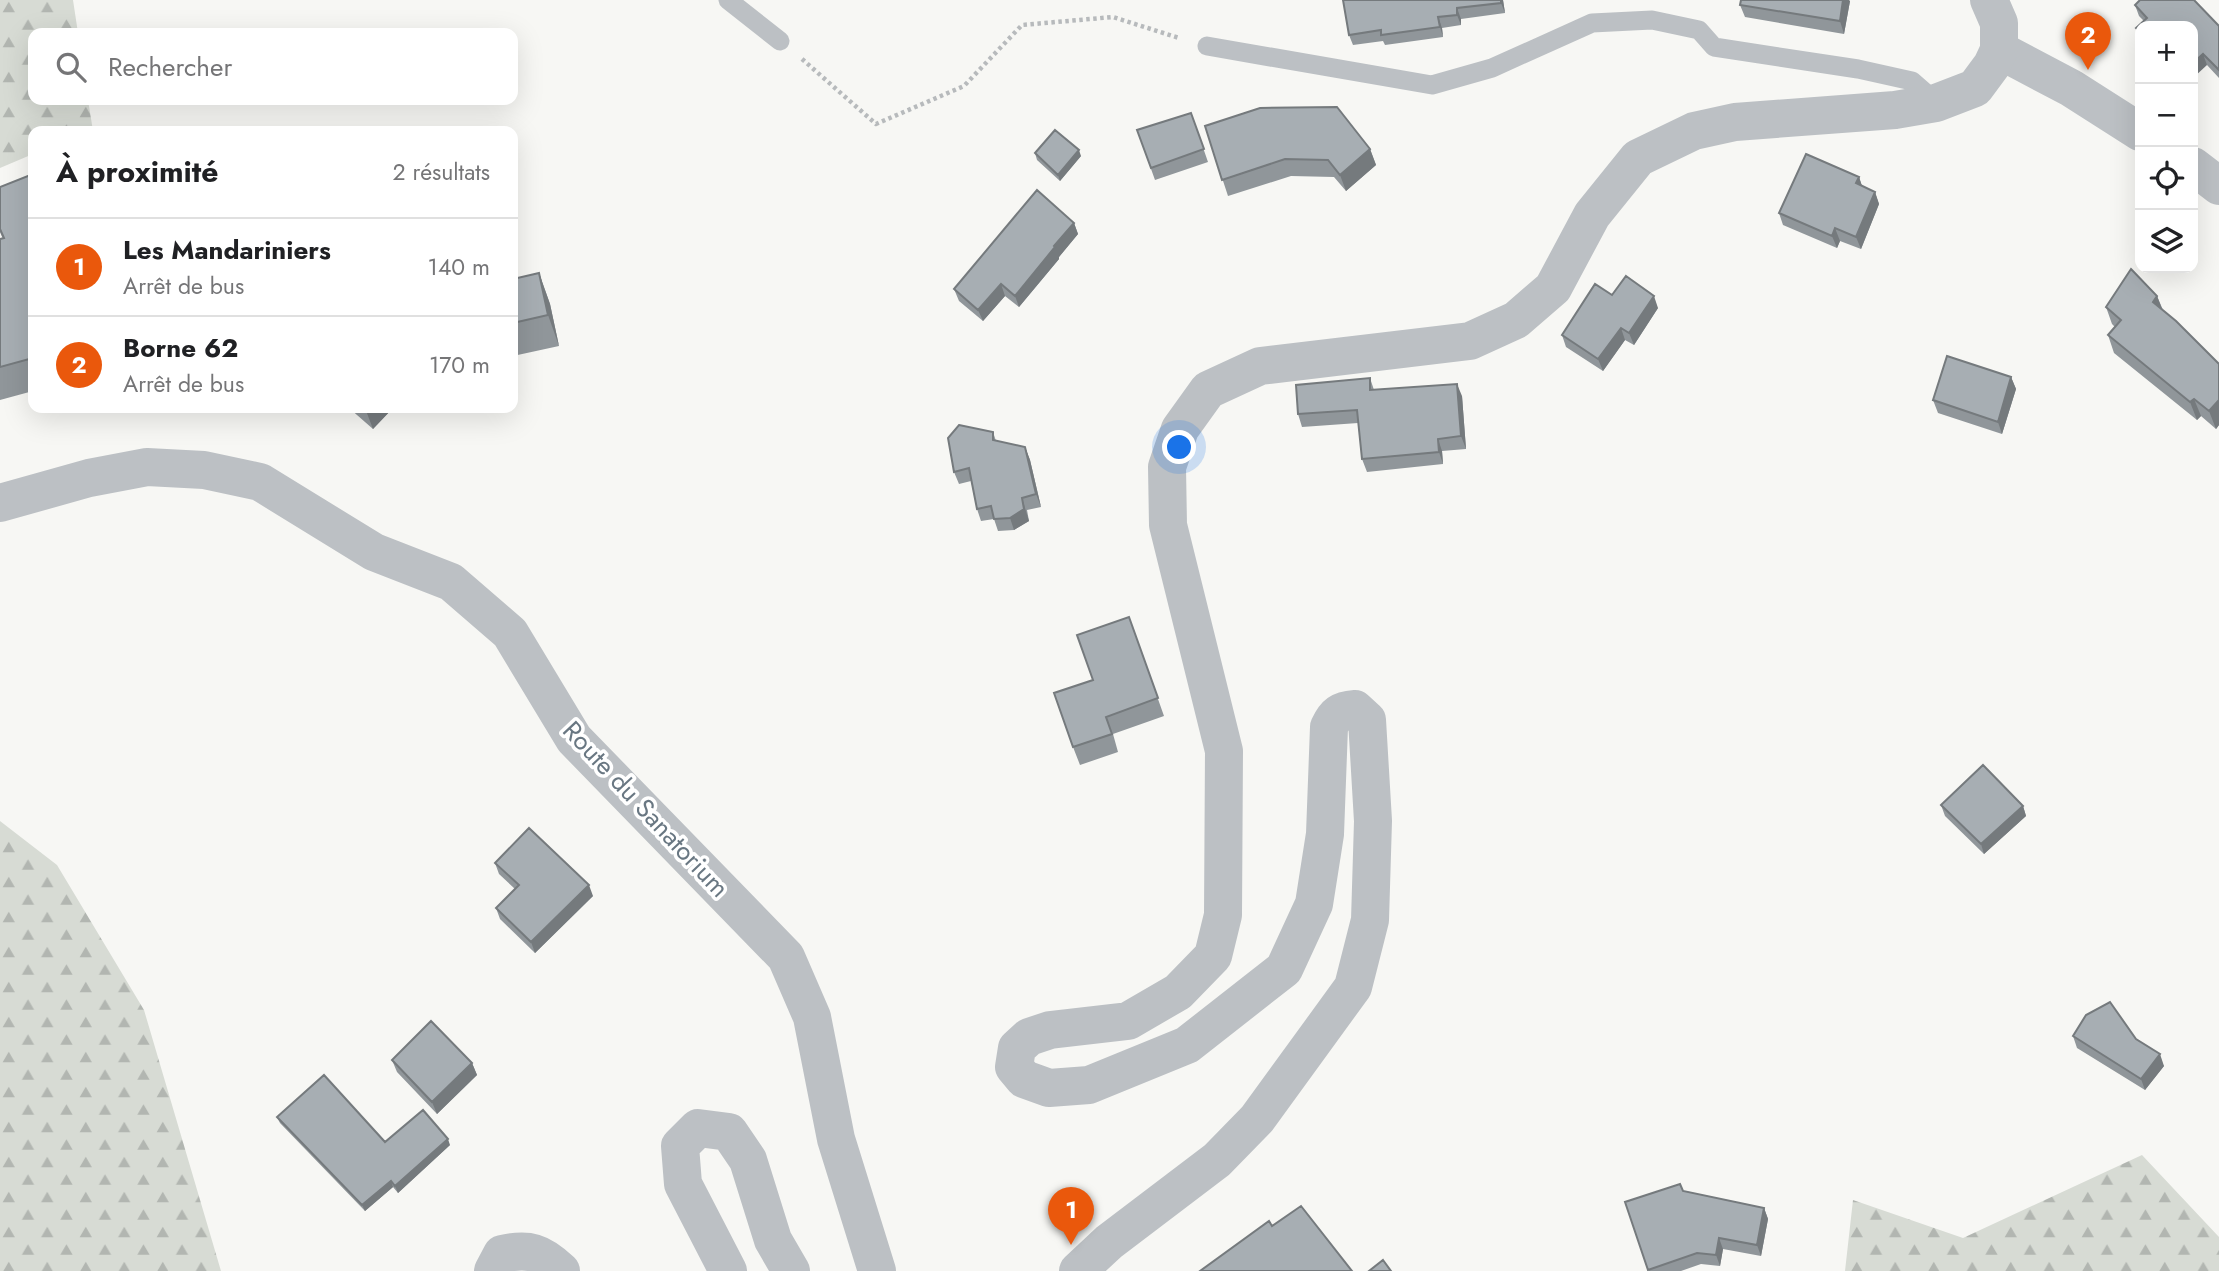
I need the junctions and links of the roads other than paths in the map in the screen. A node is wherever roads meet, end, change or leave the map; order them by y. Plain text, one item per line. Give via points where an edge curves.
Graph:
1 (728, 0) edge
2 (1989, 0) edge
3 (780, 41) road end
4 (1207, 46) road end
5 (1999, 50) junction
6 (1936, 103) junction
7 (2135, 129) edge
8 (2198, 170) edge
9 (2219, 186) edge
10 (0, 503) edge
11 (492, 1271) edge
12 (561, 1271) edge
13 (728, 1271) edge
14 (791, 1271) edge
15 (877, 1271) edge
16 (1077, 1271) edge

1 - 3 lane
2 - 5 street via 1999,23
4 - 6 lane via 1432,85 1492,68 1592,23 1652,20 1699,30 1714,47 1912,80
5 - 6 street via 1975,88
5 - 7 street
6 - 16 street via 1735,122 1694,131 1638,158 1592,215 1553,288 1516,320 1470,341 1260,366 1209,390 1201,400 1180,429 1167,467 1168,525 1224,751 1223,915 1213,956 1178,992 1128,1021 1050,1030 1029,1037 1017,1048 1014,1067 1024,1079 1049,1088 1089,1085 1187,1045 1284,969 1314,904 1325,834 1329,727 1334,715 1343,710 1355,709 1367,720 1373,821 1370,920 1353,987 1257,1119 1217,1160
8 - 9 street
10 - 15 street, Route du Sanatorium via 147,467 204,470 260,482 374,552 451,582 510,633 574,739 786,957 812,1017 836,1139
11 - 12 street via 502,1254 522,1249 546,1257
13 - 14 street via 683,1184 680,1146 698,1128 729,1132 748,1160 773,1240

